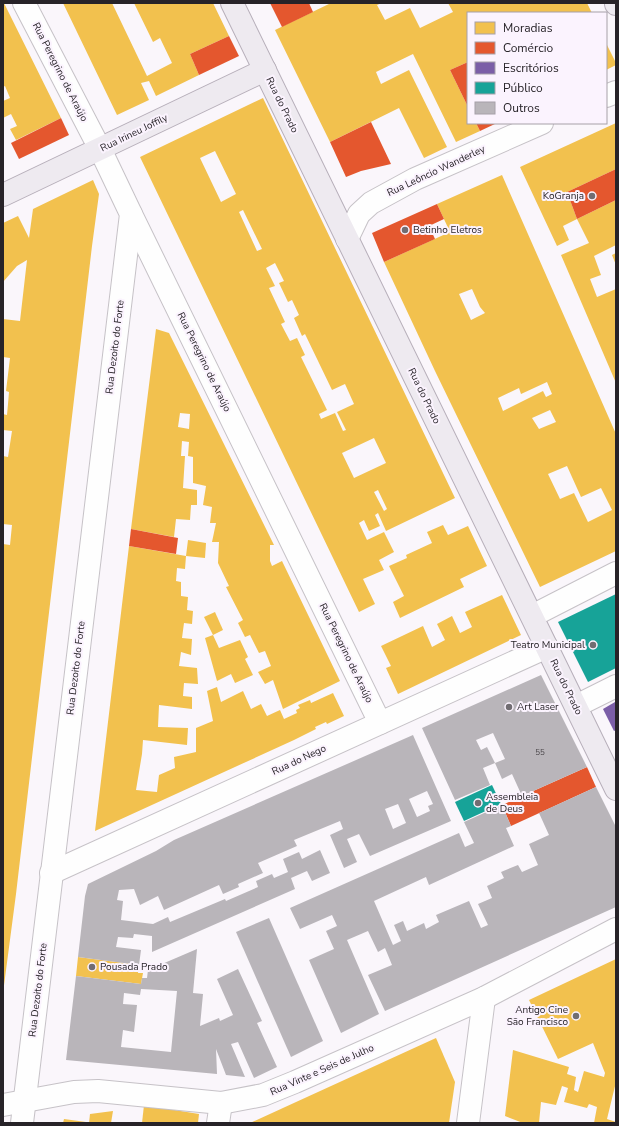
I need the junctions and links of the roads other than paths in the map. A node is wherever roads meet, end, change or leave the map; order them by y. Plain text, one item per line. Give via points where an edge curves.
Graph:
1 (24, 3) edge
2 (232, 3) edge
3 (265, 70) junction
4 (540, 124) edge
5 (100, 149) junction
6 (3, 195) edge
7 (131, 214) junction
8 (347, 239) junction
9 (616, 573) edge
10 (532, 616) junction
11 (547, 647) junction
12 (616, 686) edge
13 (576, 706) junction
14 (380, 723) junction
15 (616, 789) edge
16 (52, 873) junction
17 (616, 929) edge
18 (484, 998) junction
19 (24, 1101) junction
20 (3, 1105) edge
21 (219, 1113) edge
22 (22, 1123) edge
23 (468, 1123) edge

1 - 5 street, Rua Peregrino de Araújo
2 - 3 main road, Rua do Prado
3 - 5 main road, Rua Irineu Joffily
3 - 8 main road, Rua do Prado
4 - 8 street, Rua Leôncio Wanderley via 415,179 371,202 359,214
5 - 6 main road, Rua Irineu Joffily
5 - 7 street, Rua Peregrino de Araújo
7 - 14 street, Rua Peregrino de Araújo
7 - 16 street, Rua Dezoito do Forte
8 - 10 main road, Rua do Prado
9 - 10 street
10 - 11 main road, Rua do Prado
11 - 13 main road, Rua do Prado
11 - 14 street, Rua do Nego
12 - 13 street
13 - 15 main road, Rua do Prado
14 - 16 street, Rua do Nego
16 - 19 street, Rua Dezoito do Forte
17 - 18 street, Rua Vinte e Seis de Julho
18 - 21 street, Rua Vinte e Seis de Julho
18 - 23 street
19 - 20 street, Rua Vinte e Seis de Julho
19 - 21 street, Rua Vinte e Seis de Julho via 74,1092 98,1091
19 - 22 street, Rua Dezoito do Forte

